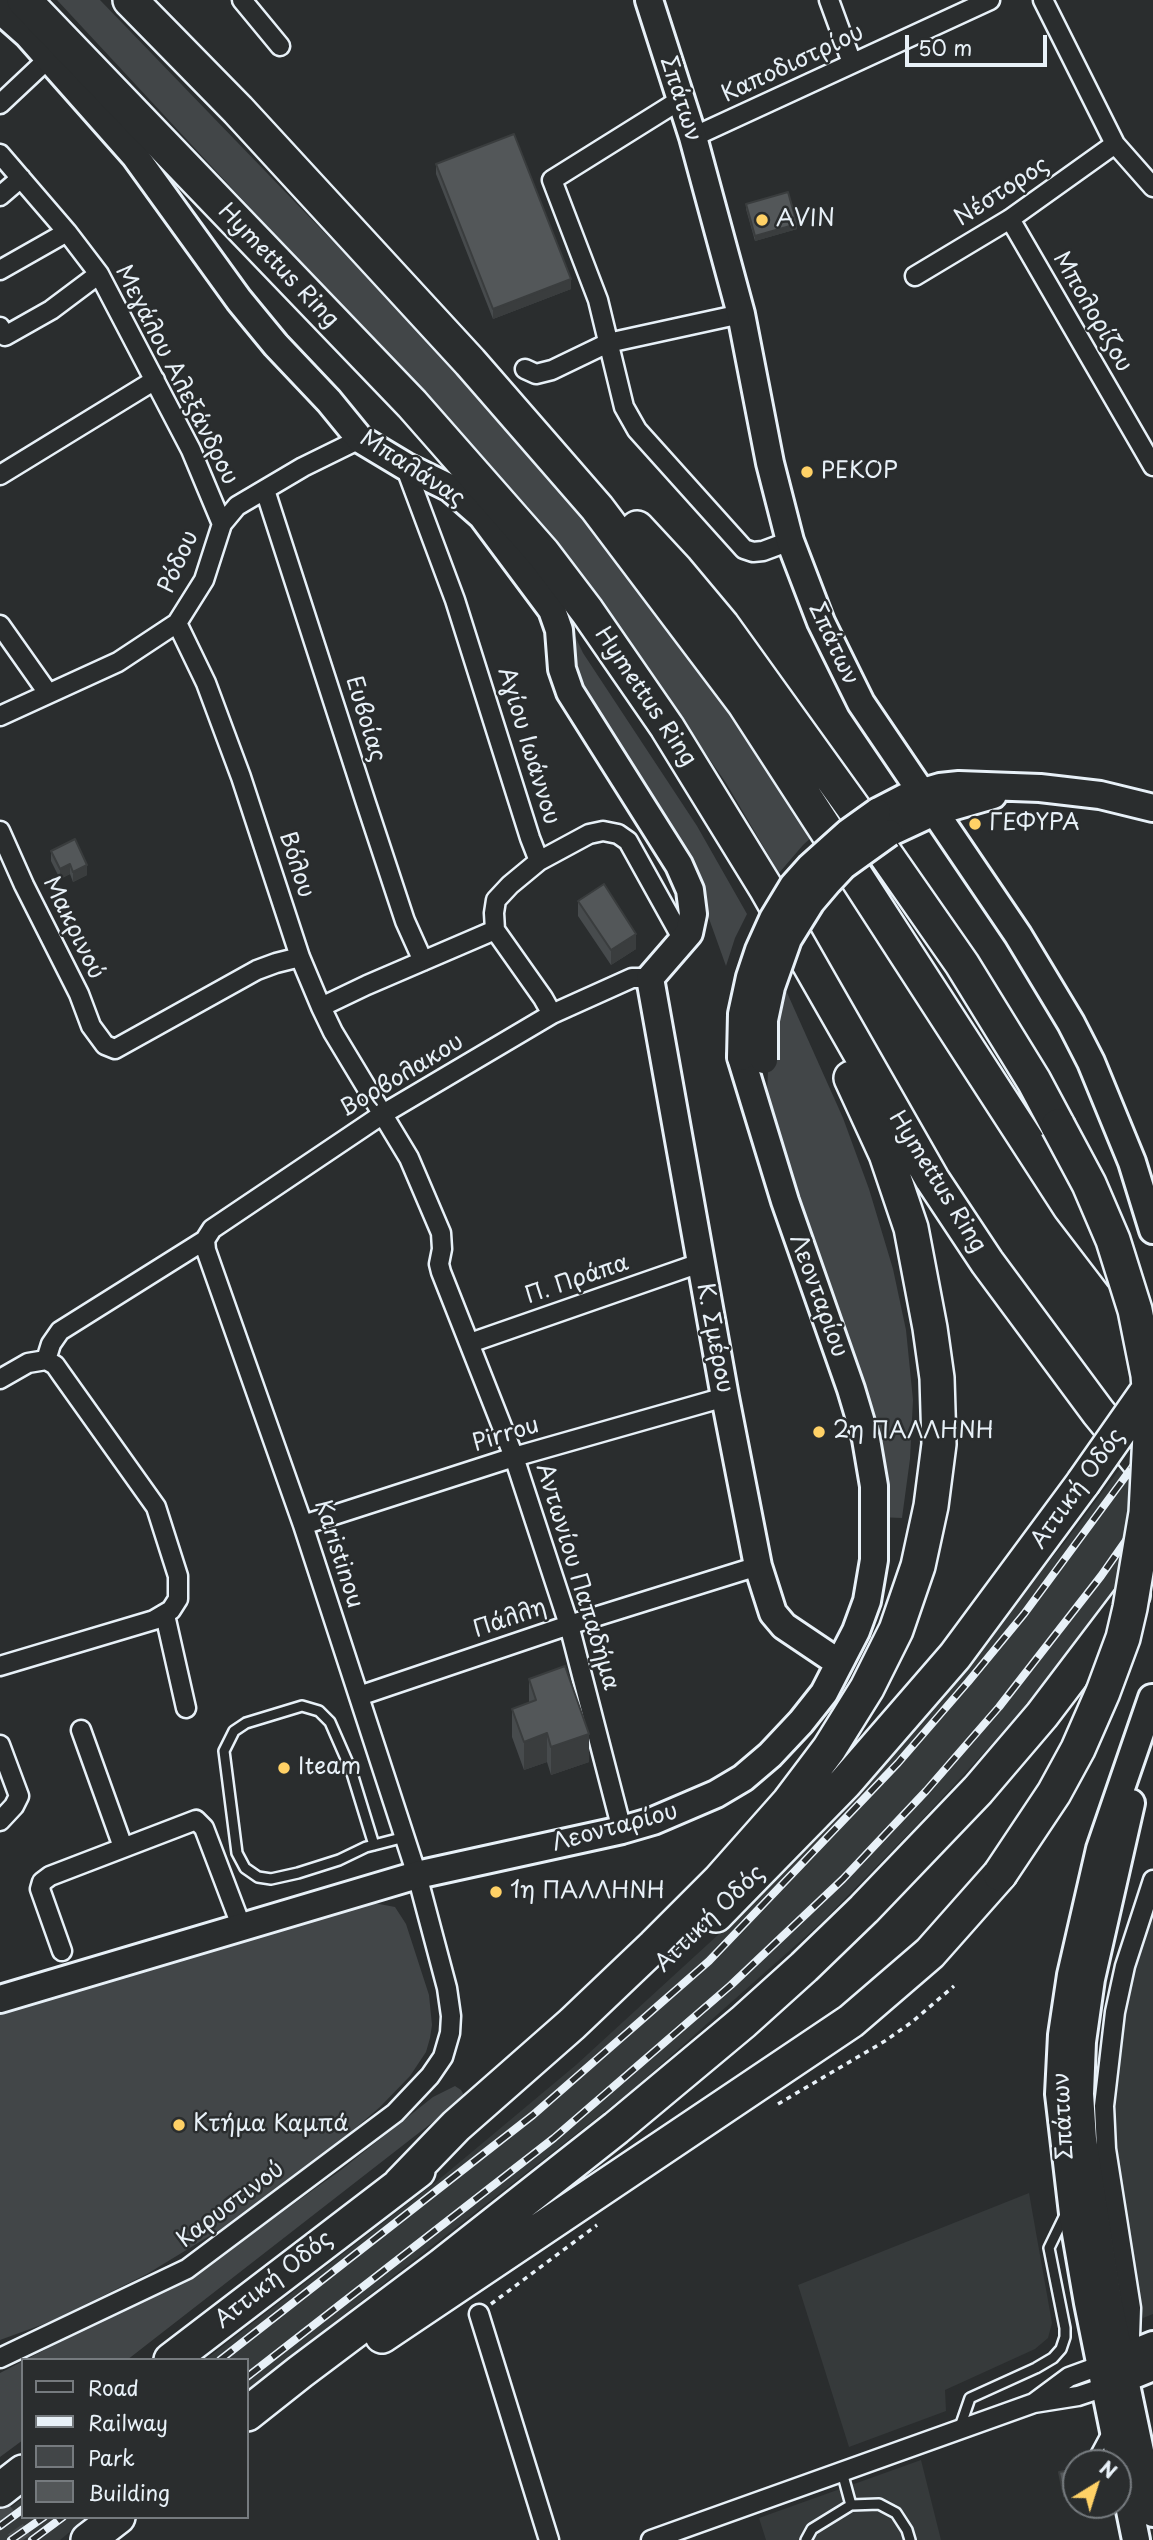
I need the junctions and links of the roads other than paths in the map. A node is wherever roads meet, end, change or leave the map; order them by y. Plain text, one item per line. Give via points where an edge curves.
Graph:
1 (24, 0) edge
2 (130, 0) edge
3 (242, 0) edge
4 (649, 0) edge
5 (829, 0) edge
6 (990, 0) edge
7 (1043, 0) edge
8 (0, 10) edge
9 (280, 46) dead end
10 (49, 58) junction
11 (852, 63) junction
12 (680, 100) junction
13 (0, 104) edge
14 (693, 137) junction
15 (1115, 144) junction
16 (0, 154) edge
17 (21, 178) junction
18 (1153, 187) edge
19 (0, 196) edge
20 (1010, 219) junction
21 (67, 232) junction
22 (0, 270) edge
23 (99, 274) junction
24 (915, 276) dead end
25 (741, 314) junction
26 (0, 327) edge
27 (608, 343) junction
28 (470, 362) junction
29 (524, 369) dead end
30 (155, 380) junction
31 (359, 439) junction
32 (405, 466) junction
33 (1153, 466) edge
34 (0, 475) edge
35 (265, 490) junction
36 (222, 524) junction
37 (790, 541) junction
38 (177, 623) junction
39 (0, 625) edge
40 (48, 694) junction
41 (0, 716) edge
42 (667, 727) junction
43 (927, 803) junction
44 (1153, 808) edge
45 (0, 831) edge
46 (539, 861) junction
47 (495, 930) junction
48 (683, 940) junction
49 (300, 957) junction
50 (423, 961) junction
51 (650, 978) junction
52 (321, 1007) junction
53 (552, 1014) junction
54 (383, 1114) junction
55 (1153, 1230) edge
56 (205, 1245) junction
57 (699, 1263) junction
58 (1153, 1316) edge
59 (470, 1343) junction
60 (46, 1360) junction
61 (0, 1379) edge
62 (1153, 1382) edge
63 (725, 1397) junction
64 (514, 1457) junction
65 (1153, 1479) edge
66 (303, 1525) junction
67 (758, 1566) junction
68 (1153, 1568) edge
69 (165, 1615) junction
70 (569, 1625) junction
71 (839, 1664) junction
72 (0, 1666) edge
73 (359, 1696) junction
74 (1153, 1697) edge
75 (186, 1708) dead end
76 (81, 1730) dead end
77 (0, 1745) edge
78 (6, 1775) edge
79 (0, 1821) edge
80 (622, 1830) junction
81 (405, 1837) junction
82 (374, 1845) junction
83 (123, 1847) junction
84 (417, 1875) junction
85 (1153, 1880) edge
86 (242, 1928) junction
87 (62, 1951) dead end
88 (0, 1999) edge
89 (400, 2184) junction
90 (1071, 2202) junction
91 (479, 2314) road end
92 (1153, 2345) edge
93 (0, 2358) edge
94 (174, 2358) edge
95 (1153, 2367) edge
96 (1113, 2372) junction
97 (248, 2413) edge
98 (1113, 2423) junction
99 (248, 2427) edge
100 (958, 2431) junction
101 (1099, 2449) edge
102 (842, 2472) junction
103 (21, 2474) edge
104 (0, 2490) edge
105 (851, 2505) junction
106 (1134, 2509) edge
107 (115, 2519) edge
108 (88, 2540) edge
109 (549, 2540) edge
110 (651, 2540) edge
111 (806, 2540) edge
112 (910, 2540) edge
113 (1136, 2540) edge

1 - 42 highway, Hymettus Ring via 479,478 587,611
2 - 28 highway
3 - 9 street
4 - 12 street, Σπάτων
5 - 11 street
6 - 11 street, Καποδιστρίου
7 - 15 street
8 - 10 street, Μπαλάνας
10 - 13 street
10 - 31 street, Μπαλάνας via 135,156 239,300
11 - 14 street, Καποδιστρίου
12 - 14 street, Σπάτων
12 - 27 street via 552,180 598,300
14 - 25 street, Σπάτων
15 - 18 street
15 - 20 street, Νέστορος
16 - 17 street, Μεγάλου Αλεξάνδρου
17 - 19 street
17 - 21 street, Μεγάλου Αλεξάνδρου
20 - 24 street, Νέστορος
20 - 33 street, Μπολορίζου
21 - 22 street
21 - 23 street, Μεγάλου Αλεξάνδρου
23 - 26 street via 51,310 5,336
23 - 30 street, Μεγάλου Αλεξάνδρου
25 - 27 street
25 - 37 street, Σπάτων
27 - 29 street via 552,370 536,374
27 - 37 street via 624,407 638,430 734,541 753,552
28 - 58 highway via 597,508 744,703 1070,1207
28 - 99 highway, bridge via 508,390 722,625 962,964 1034,1081 1089,1184 1135,1310 1151,1415 1146,1513 1123,1637 1078,1749 1000,1874 930,1953 852,2021
30 - 34 street
30 - 36 street, Μεγάλου Αλεξάνδρου
31 - 32 street, Μπαλάνας
31 - 35 street, Ρόδου
32 - 46 street, Αγίου Ιωάννου via 459,611
32 - 48 street, Μπαλάνας via 450,488 482,516 552,610 569,692 679,865 690,890 693,914
35 - 36 street, Ρόδου via 237,506
35 - 50 street, Ευβοίας via 370,817
36 - 38 street, Ρόδου via 204,580
37 - 43 street, Σπάτων via 838,659
38 - 40 street, Ρόδου via 118,662
38 - 49 street, Βόλου via 206,683 241,777
39 - 40 street
40 - 41 street, Ρόδου
42 - 65 highway, Hymettus Ring via 766,888 932,1179 1017,1304
42 - 89 highway via 751,896 834,1043 895,1179 911,1228 937,1378 939,1444 931,1506 897,1630 829,1749 789,1802 654,1946 456,2126
43 - 44 street, Λεονταρίου via 959,785 1100,795
43 - 55 street, Σπάτων via 1066,1013 1132,1162
43 - 71 street, Λεονταρίου, bridge via 849,832 793,886 759,950 743,1014 763,1129 852,1390 874,1486 874,1560 867,1601
45 - 49 street, Μακρινού via 91,1026 105,1045 115,1049 257,970
46 - 47 street, Αγίου Ιωάννου via 496,900
46 - 48 street via 589,834 618,834 628,841
47 - 50 street
47 - 53 street
48 - 51 street, Μπαλάνας
49 - 52 street, Βόλου
50 - 52 street
51 - 53 street, Βορβολακου via 632,978
51 - 57 street, Κ. Σμέρου
52 - 54 street, Βόλου
53 - 54 street, Βορβολακου
54 - 56 street, Βορβολακου via 212,1229
54 - 59 street, Αντωνίου Παπαδήμα via 409,1158 440,1233 441,1272
56 - 60 street, Βορβολακου via 60,1331
56 - 66 street, Karistinou
57 - 59 street, Π. Πράπα
57 - 63 street, Κ. Σμέρου
59 - 64 street, Αντωνίου Παπαδήμα
60 - 61 street via 29,1363
60 - 69 street via 55,1365 156,1507 180,1584 178,1599
62 - 89 highway, Αττική Οδός, bridge via 955,1656 845,1783 760,1871 577,2045
63 - 64 street, Pirrou
63 - 67 street, Κ. Σμέρου
64 - 66 street, Pirrou
64 - 70 street, Αντωνίου Παπαδήμα
66 - 73 street, Karistinou
67 - 70 street, Πάλλη
67 - 71 street, Κ. Σμέρου via 773,1613 783,1626
68 - 97 highway via 1065,1686 978,1790 804,1967 627,2119
69 - 72 street
69 - 75 street
70 - 73 street, Πάλλη
70 - 80 street, Αντωνίου Παπαδήμα
71 - 80 street, Λεονταρίου via 801,1722 743,1778 683,1810
73 - 81 street, Karistinou
74 - 90 street, Σπάτων via 1100,1849 1071,1975 1059,2094
74 - 96 street, Σπάτων via 1091,1979 1082,2042 1083,2139 1108,2299
76 - 83 street
77 - 78 street
78 - 79 street via 19,1796
80 - 84 street, Λεονταρίου
81 - 82 lane
81 - 84 street, Karistinou
82 - 82 lane via 271,1879 245,1868 237,1853 224,1751 234,1731 302,1706 319,1711 330,1722 351,1770
83 - 86 street via 196,1820 204,1828
83 - 87 street via 43,1882 40,1889
84 - 86 street, Λεονταρίου
84 - 93 street, Καρυστινού via 451,2016 443,2057 415,2094 396,2113 187,2269
85 - 96 street via 1125,1966 1105,2082 1106,2149 1131,2308 1130,2337
86 - 88 street, Λεονταρίου
89 - 94 highway, Αττική Οδός
90 - 96 street, Σπάτων
90 - 100 lane via 1049,2248 1065,2328 1060,2349 1036,2368 970,2398
91 - 109 street
92 - 96 street
95 - 96 street
96 - 98 street, Σπάτων
96 - 100 street via 1078,2396 1034,2403
96 - 106 street, Σπάτων
98 - 101 lane
98 - 106 street, Σπάτων
100 - 102 street
102 - 105 lane
102 - 110 street
103 - 104 highway
105 - 111 lane via 811,2529
105 - 112 lane via 879,2504 896,2513
106 - 113 street, Σπάτων
107 - 108 highway

